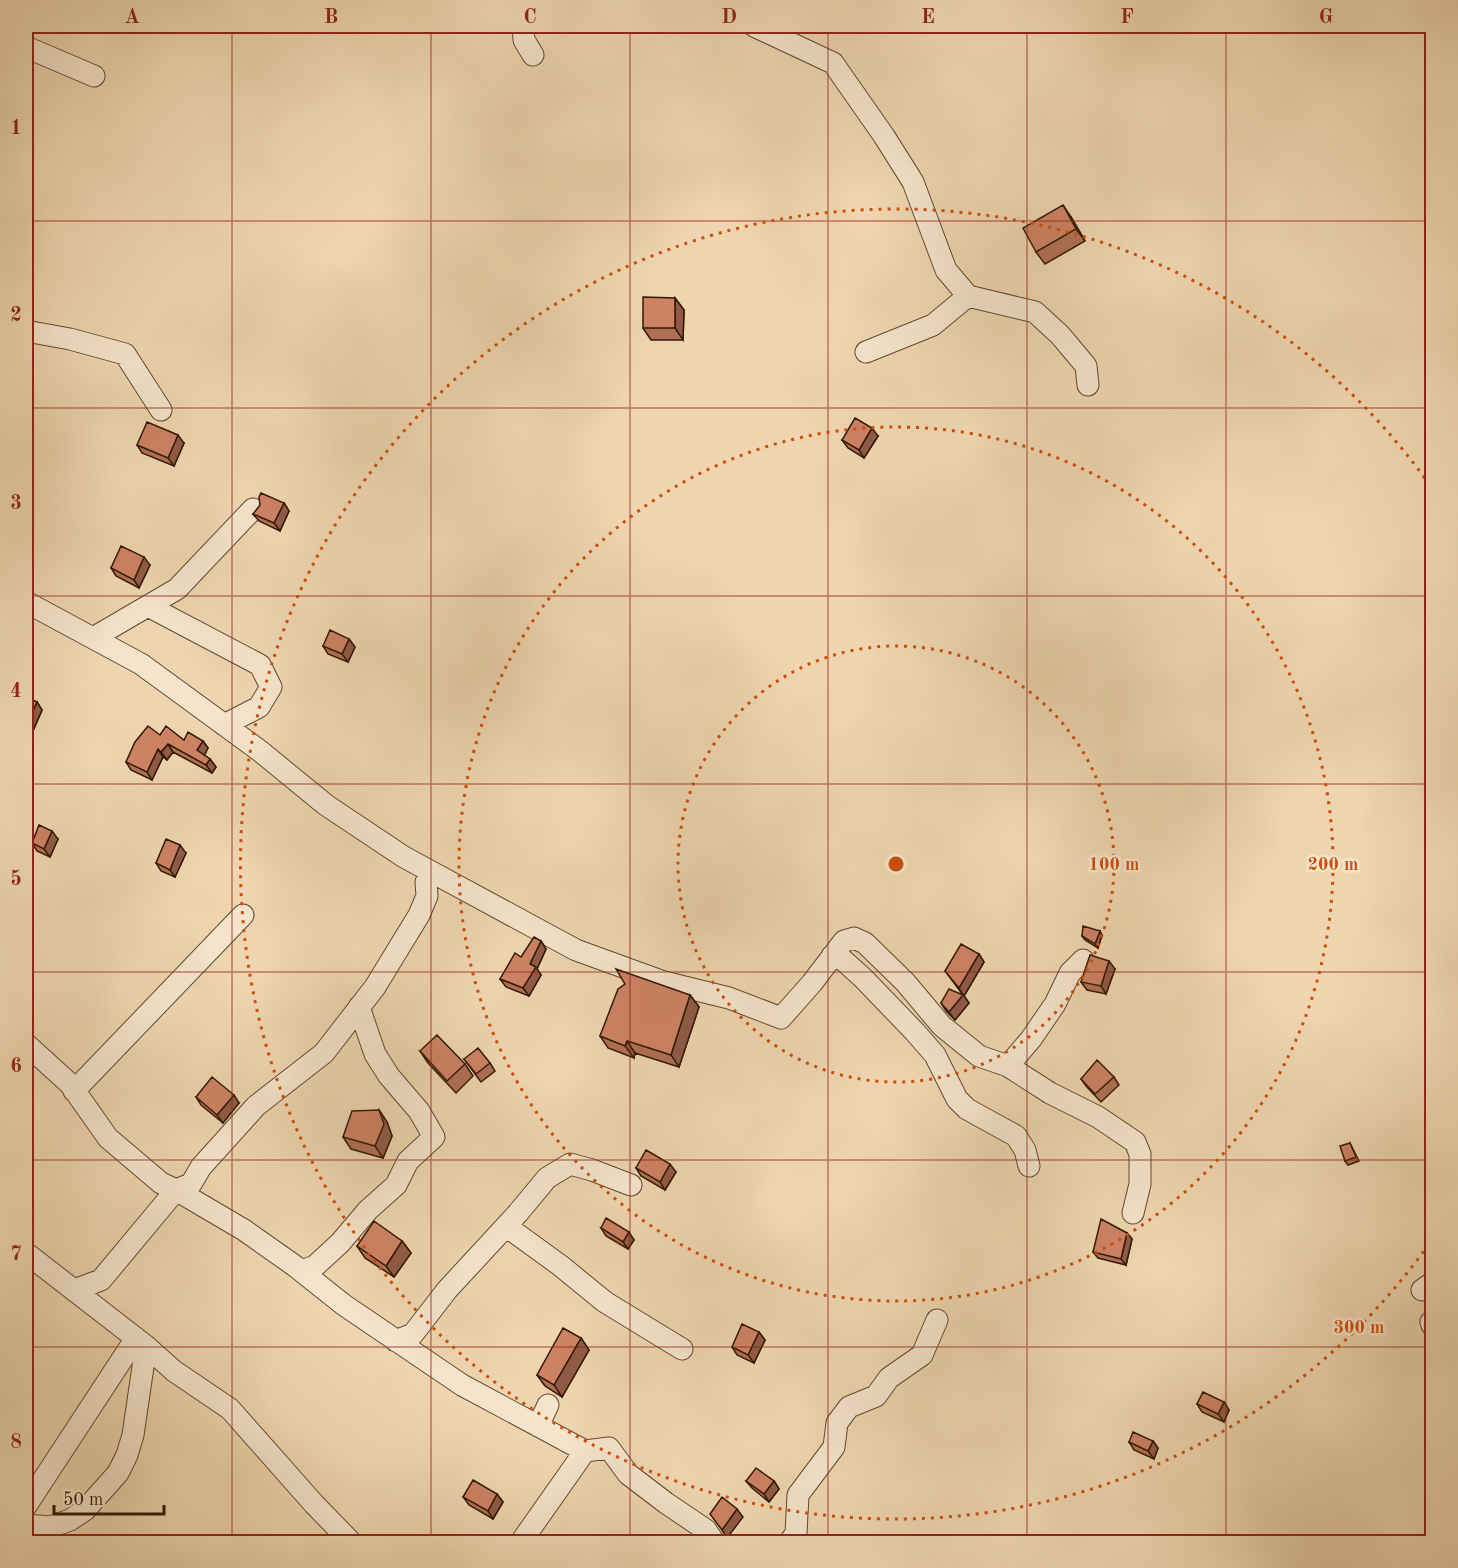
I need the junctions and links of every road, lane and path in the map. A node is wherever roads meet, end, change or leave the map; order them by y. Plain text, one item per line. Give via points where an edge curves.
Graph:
1 (523, 26) edge
2 (754, 26) edge
3 (26, 46) edge
4 (533, 55) dead end
5 (94, 76) dead end
6 (968, 296) junction
7 (26, 331) edge
8 (866, 352) dead end
9 (1088, 385) dead end
10 (161, 410) dead end
11 (254, 509) edge
12 (26, 602) edge
13 (148, 606) junction
14 (93, 638) junction
15 (224, 725) junction
16 (426, 882) dead end
17 (243, 915) dead end
18 (832, 956) junction
19 (1083, 960) dead end
20 (359, 1006) junction
21 (26, 1044) edge
22 (1008, 1066) junction
23 (74, 1091) junction
24 (1029, 1166) dead end
25 (631, 1185) dead end
26 (176, 1190) junction
27 (1133, 1213) dead end
28 (506, 1226) junction
29 (26, 1253) edge
30 (301, 1271) junction
31 (74, 1290) junction
32 (938, 1320) dead end
33 (396, 1341) junction
34 (141, 1342) junction
35 (682, 1349) dead end
36 (548, 1405) dead end
37 (538, 1426) junction
38 (585, 1451) junction
39 (26, 1506) edge
40 (26, 1525) edge
41 (351, 1542) edge
42 (521, 1542) edge
43 (714, 1542) edge
44 (790, 1542) edge

1 - 4 street via 524,40
2 - 6 street via 833,63 913,182 946,270
3 - 5 street
6 - 8 street via 933,325
6 - 9 street via 1035,312 1086,366
7 - 10 street via 126,354
11 - 13 street via 177,589
12 - 14 street
13 - 14 street
13 - 15 street via 260,665 271,687 259,707
14 - 15 street via 141,664
15 - 18 street via 326,805 404,856 576,950 781,1018
16 - 20 street via 427,896 419,915
17 - 23 street
18 - 22 street via 844,941 854,938 865,943 905,981 942,1026 979,1056
18 - 24 street via 843,960 863,978 935,1055 957,1099 967,1109 1016,1136
19 - 22 street via 1031,1039
20 - 26 street via 324,1053 256,1106 201,1167 191,1184
20 - 30 street via 375,1054 434,1137 408,1161 367,1227 340,1243 315,1266
21 - 23 street
22 - 27 street via 1135,1142 1140,1155 1140,1184
23 - 26 street via 108,1138 161,1183
25 - 28 street via 570,1164 547,1178
26 - 30 street via 244,1230
26 - 31 street via 101,1280
28 - 33 street via 413,1334
28 - 35 street via 605,1302
29 - 31 street
30 - 33 street
31 - 34 street
32 - 44 street via 922,1355 889,1378 876,1396 849,1407 837,1423 834,1447 798,1495 796,1533
33 - 37 street via 462,1385
34 - 39 street
34 - 40 street via 133,1435 118,1473 85,1510 70,1520 50,1527
34 - 41 street via 174,1371 230,1409
36 - 37 street
37 - 38 street
38 - 42 street
38 - 43 street via 609,1448 628,1474 706,1530

